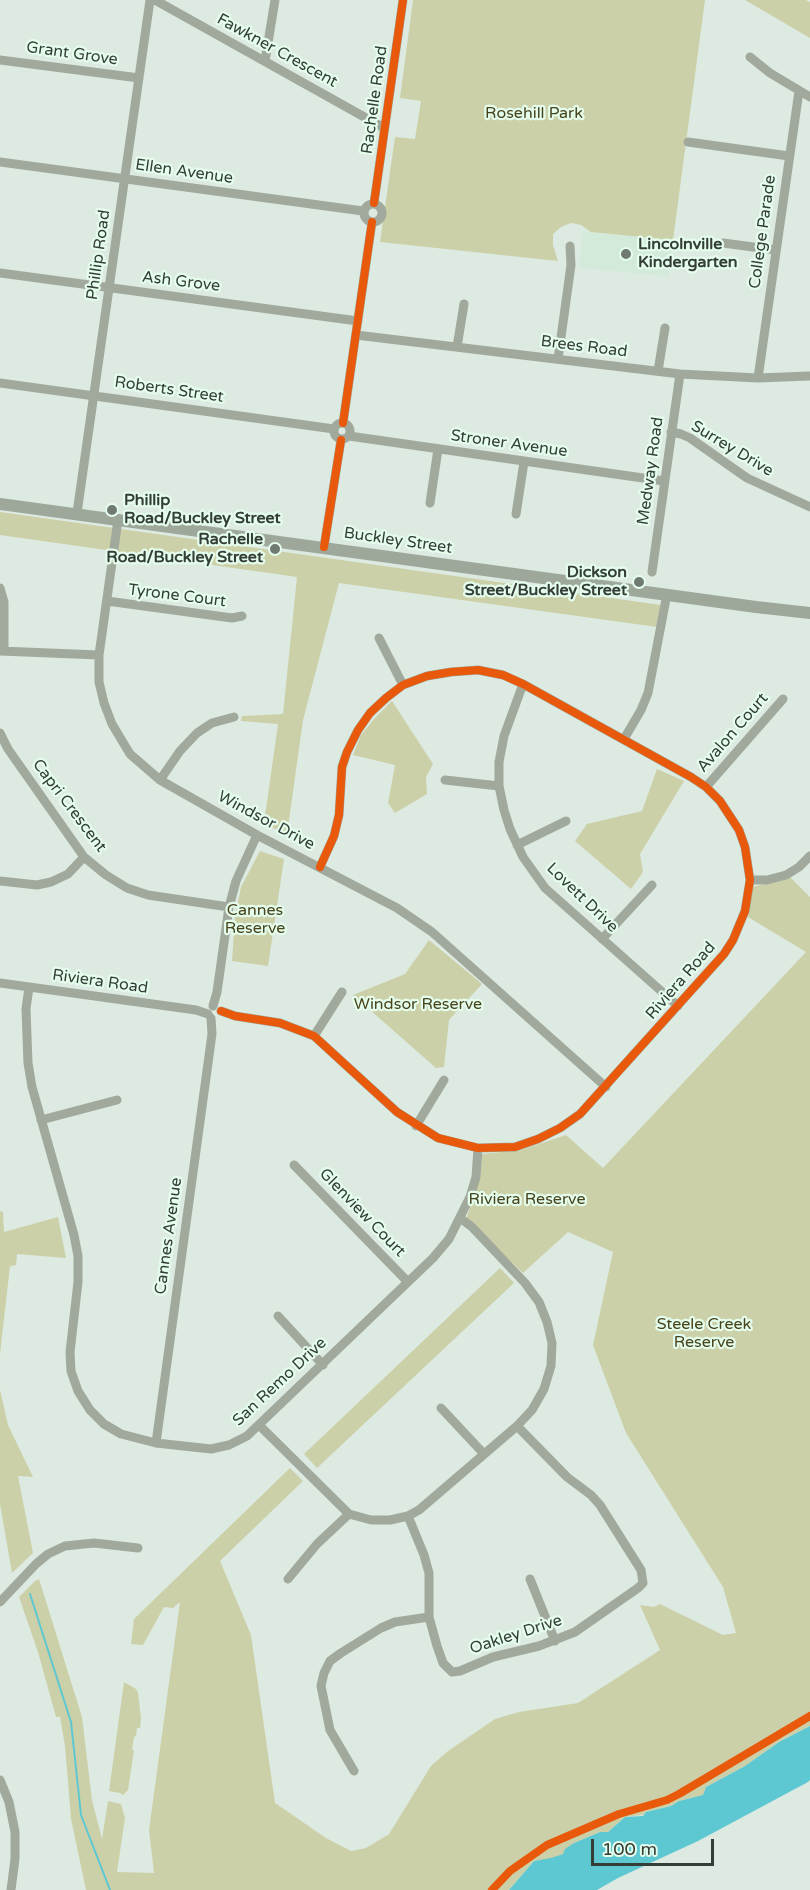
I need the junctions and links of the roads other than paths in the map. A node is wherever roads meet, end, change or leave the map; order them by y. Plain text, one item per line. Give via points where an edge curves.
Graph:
1 (150, 0) edge
2 (155, 0) edge
3 (275, 0) edge
4 (403, 0) edge
5 (750, 57) dead end
6 (0, 60) edge
7 (265, 62) junction
8 (139, 78) junction
9 (799, 91) junction
10 (810, 97) edge
11 (384, 128) junction
12 (688, 142) dead end
13 (789, 156) junction
14 (0, 162) edge
15 (125, 179) junction
16 (374, 204) junction
17 (363, 211) junction
18 (372, 222) junction
19 (723, 243) dead end
20 (570, 246) dead end
21 (776, 250) junction
22 (0, 273) edge
23 (109, 288) junction
24 (464, 304) dead end
25 (358, 321) junction
26 (665, 328) dead end
27 (356, 335) junction
28 (457, 347) junction
29 (558, 359) junction
30 (658, 371) junction
31 (680, 374) junction
32 (810, 376) edge
33 (758, 378) junction
34 (0, 382) edge
35 (94, 396) junction
36 (343, 423) junction
37 (333, 429) junction
38 (671, 432) junction
39 (345, 438) junction
40 (438, 449) junction
41 (524, 462) junction
42 (664, 481) junction
43 (430, 503) dead end
44 (0, 504) edge
45 (810, 507) edge
46 (77, 513) junction
47 (516, 514) dead end
48 (118, 520) junction
49 (324, 548) junction
50 (652, 572) dead end
51 (0, 588) edge
52 (667, 594) junction
53 (107, 601) junction
54 (756, 607) junction
55 (810, 613) edge
56 (242, 616) dead end
57 (810, 621) edge
58 (379, 638) dead end
59 (2, 651) edge
60 (99, 655) junction
61 (523, 684) junction
62 (403, 686) junction
63 (783, 699) dead end
64 (234, 717) dead end
65 (0, 734) edge
66 (624, 740) junction
67 (4, 752) edge
68 (160, 780) junction
69 (445, 780) dead end
70 (500, 786) junction
71 (706, 787) junction
72 (566, 821) dead end
73 (257, 835) junction
74 (517, 845) junction
75 (810, 856) edge
76 (84, 857) junction
77 (320, 867) junction
78 (750, 880) junction
79 (0, 881) edge
80 (652, 885) dead end
81 (229, 907) junction
82 (602, 939) junction
83 (0, 983) edge
84 (26, 987) junction
85 (342, 992) dead end
86 (678, 1006) junction
87 (215, 1013) junction
88 (314, 1036) junction
89 (444, 1080) dead end
90 (606, 1086) junction
91 (117, 1100) dead end
92 (41, 1120) junction
93 (416, 1126) junction
94 (478, 1148) junction
95 (294, 1166) dead end
96 (458, 1221) junction
97 (407, 1281) junction
98 (278, 1316) dead end
99 (323, 1365) junction
100 (441, 1408) dead end
101 (259, 1425) junction
102 (517, 1426) junction
103 (156, 1443) junction
104 (484, 1454) junction
105 (349, 1514) junction
106 (408, 1516) junction
107 (138, 1548) dead end
108 (530, 1579) dead end
109 (288, 1580) dead end
110 (0, 1602) edge
111 (429, 1617) junction
112 (555, 1641) junction
113 (354, 1771) dead end
114 (0, 1780) edge
115 (11, 1890) edge

1 - 8 street, Phillip Road
2 - 7 street, Fawkner Crescent
3 - 7 street
4 - 11 street, Rachelle Road
5 - 9 street
6 - 8 street, Grant Grove
7 - 11 street, Fawkner Crescent
8 - 15 street, Phillip Road
9 - 10 street
9 - 13 street, College Parade
11 - 16 street, Rachelle Road
12 - 13 street
13 - 21 street, College Parade
14 - 15 street, Ellen Avenue
15 - 17 street, Ellen Avenue
15 - 23 street, Phillip Road
16 - 17 street
16 - 18 street via 382,212
17 - 18 street via 364,217
18 - 25 street
19 - 21 street
20 - 29 street
21 - 33 street, College Parade
22 - 23 street, Ash Grove
23 - 25 street, Ash Grove
23 - 35 street, Phillip Road
24 - 28 street
25 - 27 street
26 - 30 street
27 - 28 street, Brees Road
27 - 36 street
28 - 29 street, Brees Road
29 - 30 street, Brees Road
30 - 31 street, Brees Road
31 - 33 street, Brees Road
31 - 38 street, Medway Road
32 - 33 street, Brees Road
34 - 35 street, Roberts Street
35 - 37 street, Roberts Street
35 - 46 street, Phillip Road
36 - 37 street
36 - 39 street via 349,428
37 - 39 street via 334,436
38 - 42 street, Medway Road
38 - 45 street, Surrey Drive via 690,438 747,478
39 - 40 street, Stroner Avenue
39 - 49 street
40 - 41 street, Stroner Avenue
40 - 43 street
41 - 42 street, Stroner Avenue
41 - 47 street
42 - 50 street, Medway Road
44 - 46 main road, Buckley Street
46 - 48 main road, Buckley Street
48 - 49 main road, Buckley Street
48 - 53 street, Windsor Drive
49 - 52 main road, Buckley Street
51 - 59 street via 4,602
52 - 54 main road, Buckley Street
52 - 66 street via 648,693
53 - 56 street, Tyrone Court via 232,618
53 - 60 street, Windsor Drive
54 - 55 main road, Buckley Street
54 - 57 main road, Buckley Street
58 - 62 street
59 - 60 street
60 - 68 street, Windsor Drive via 99,682 112,724 130,754
61 - 62 street, Riviera Road via 478,670 427,676
61 - 66 street, Riviera Road
61 - 70 street, Lovett Drive via 504,736
62 - 77 street, Riviera Road via 370,713 347,752 342,767 339,815
63 - 71 street, Avalon Court
64 - 68 street via 212,723 197,733
65 - 67 street, Capri Crescent
66 - 71 street, Riviera Road
67 - 76 street, Capri Crescent
68 - 73 street, Windsor Drive
69 - 70 street
70 - 74 street, Lovett Drive
71 - 78 street, Riviera Road via 720,801 738,831
72 - 74 street
73 - 77 street, Windsor Drive
73 - 81 street, Cannes Avenue
74 - 82 street, Lovett Drive via 545,888
75 - 78 street via 786,875
76 - 79 street via 68,874 51,882 37,885
76 - 81 street, Capri Crescent via 127,888
77 - 90 street, Windsor Drive via 397,908 432,932
78 - 86 street, Riviera Road via 746,911 733,940
80 - 82 street
81 - 87 street, Cannes Avenue
82 - 86 street, Lovett Drive
83 - 84 street, Riviera Road
84 - 87 street, Riviera Road
84 - 92 street, San Remo Drive via 23,999 28,1063
85 - 88 street
86 - 90 street, Riviera Road
87 - 88 street, Riviera Road via 280,1023
87 - 103 street, Cannes Avenue
88 - 93 street, Riviera Road
89 - 93 street
90 - 94 street, Riviera Road via 580,1114 538,1139 515,1147
91 - 92 street
92 - 103 street, San Remo Drive via 78,1256 70,1352 78,1391 104,1424 122,1434
93 - 94 street, Riviera Road via 438,1138
94 - 96 street, San Remo Drive via 476,1177
95 - 97 street, Glenview Court
96 - 97 street, San Remo Drive via 433,1258
96 - 102 street via 472,1227 525,1283 547,1322 552,1342 551,1366 544,1389
97 - 99 street, San Remo Drive
98 - 99 street
99 - 101 street, San Remo Drive
100 - 104 street
101 - 103 street, San Remo Drive via 247,1436 211,1449
101 - 105 street
102 - 104 street
102 - 112 street, Oakley Drive via 600,1505 643,1577 643,1583 621,1601
104 - 106 street via 430,1503
105 - 106 street via 371,1520
105 - 109 street via 317,1544
106 - 111 street, Oakley Drive via 429,1573
107 - 110 street via 94,1543 65,1546 36,1564
108 - 112 street
111 - 112 street, Oakley Drive via 443,1663 452,1672
111 - 113 street via 381,1628 330,1661 324,1672 321,1686 330,1730
114 - 115 street via 15,1832

